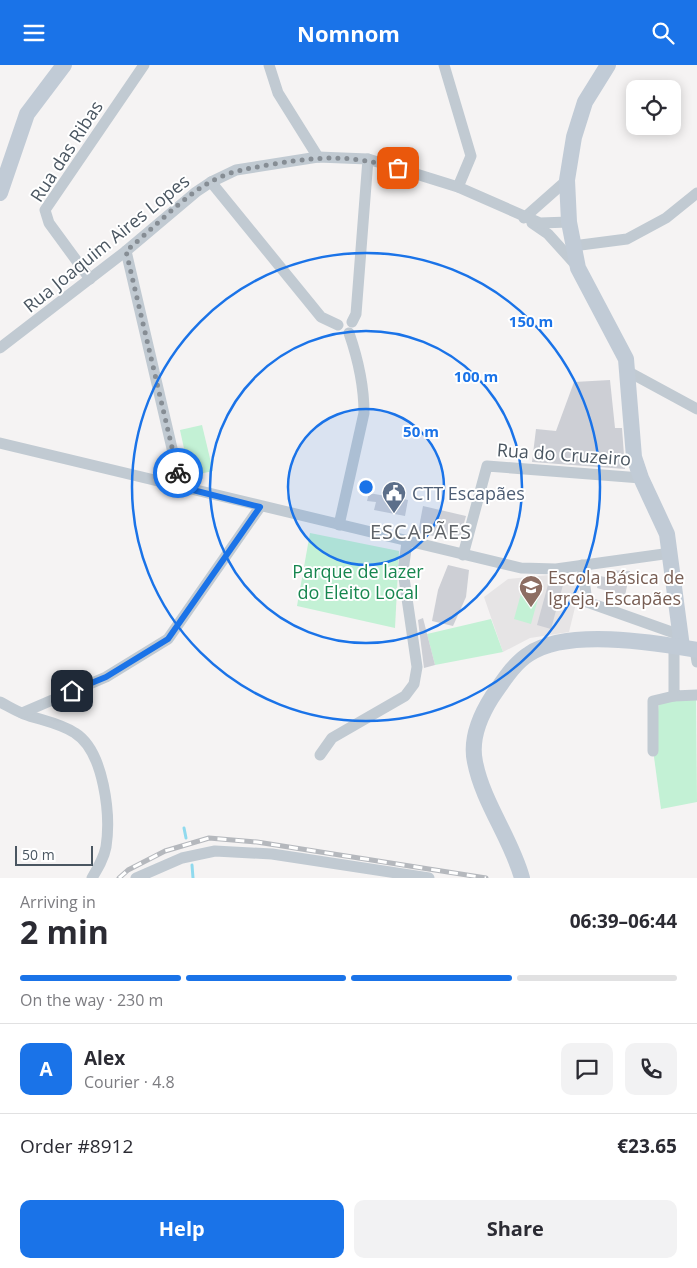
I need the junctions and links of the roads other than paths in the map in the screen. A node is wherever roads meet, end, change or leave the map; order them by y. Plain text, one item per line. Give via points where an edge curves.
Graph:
1 (64, 65) edge
2 (144, 65) edge
3 (269, 65) edge
4 (444, 65) edge
5 (608, 65) edge
6 (318, 157) junction
7 (368, 159) junction
8 (567, 180) junction
9 (211, 182) junction
10 (458, 187) junction
11 (0, 193) edge
12 (697, 193) edge
13 (524, 218) junction
14 (569, 222) junction
15 (573, 246) junction
16 (126, 251) junction
17 (578, 268) junction
18 (90, 279) junction
19 (351, 328) junction
20 (0, 348) edge
21 (627, 371) junction
22 (697, 409) edge
23 (0, 443) edge
24 (641, 478) junction
25 (181, 487) junction
26 (260, 507) junction
27 (340, 525) junction
28 (407, 542) junction
29 (671, 553) junction
30 (463, 555) junction
31 (582, 565) junction
32 (687, 648) edge
33 (697, 695) edge
34 (674, 696) junction
35 (0, 702) edge
36 (22, 713) junction
37 (653, 751) dead end
38 (320, 755) dead end
39 (92, 878) edge
40 (136, 878) edge
41 (429, 878) edge
42 (522, 878) edge

1 - 11 street via 27,114
2 - 18 street, Rua das Ribas via 45,210 48,223
3 - 6 street via 278,93
4 - 10 street via 471,156
5 - 8 street via 585,102 574,137
6 - 7 street, Rua Joaquim Aires Lopes
6 - 9 street, Rua Joaquim Aires Lopes via 236,170
7 - 10 street, Rua Joaquim Aires Lopes
7 - 19 street via 356,314
8 - 13 street
8 - 14 street
9 - 16 street, Rua Joaquim Aires Lopes
9 - 19 street via 321,317 338,325 345,319
10 - 13 street, Rua Joaquim Aires Lopes
12 - 15 street via 666,218 627,239
13 - 14 street via 540,223
13 - 17 street via 548,234
14 - 15 street
15 - 17 street
16 - 18 street, Rua Joaquim Aires Lopes
16 - 25 street
17 - 21 street via 598,309 616,336 626,359
18 - 20 street, Rua Joaquim Aires Lopes
19 - 27 street via 364,413
21 - 22 street
21 - 24 street via 634,457
23 - 25 street
24 - 29 street via 667,534
24 - 30 street, Rua do Cruzeiro via 487,466
25 - 26 street
26 - 27 street
26 - 36 street via 168,639 106,677
27 - 28 street
28 - 30 street
28 - 38 street via 404,571 417,667 414,684 405,696 332,738
29 - 31 street
29 - 32 street
30 - 31 street via 521,568 556,569
31 - 32 street via 587,602
32 - 34 street
32 - 42 street via 586,638 555,642 528,654 503,681 476,730 475,761
33 - 34 street
34 - 37 street via 652,701
35 - 36 street
36 - 39 street via 75,733 93,754 102,777 107,809 106,846 102,862
40 - 41 street via 182,858 225,851 281,855

